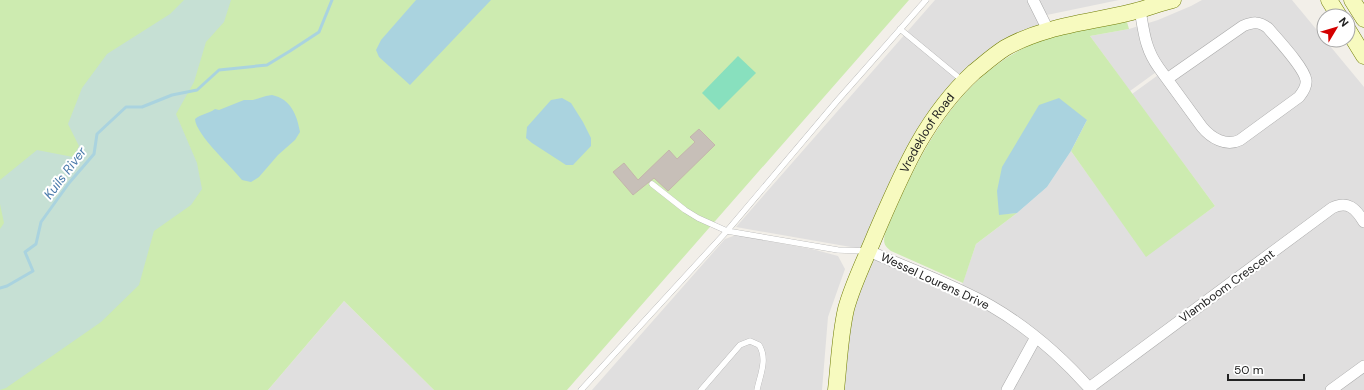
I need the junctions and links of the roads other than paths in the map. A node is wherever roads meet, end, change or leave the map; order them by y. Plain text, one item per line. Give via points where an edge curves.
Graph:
1 (926, 0) edge
2 (1034, 0) edge
3 (1352, 0) edge
4 (1165, 1) edge
5 (1140, 10) junction
6 (1364, 19) edge
7 (900, 29) junction
8 (1048, 30) junction
9 (1356, 43) edge
10 (1364, 56) edge
11 (1167, 79) junction
12 (964, 82) junction
13 (652, 184) dead end
14 (1364, 222) edge
15 (727, 231) junction
16 (869, 251) junction
17 (1036, 337) junction
18 (1364, 366) edge
19 (1090, 389) edge
20 (581, 390) edge
21 (701, 390) edge
22 (757, 390) edge
23 (836, 390) edge
24 (1007, 390) edge
25 (1331, 390) edge

1 - 7 lane
2 - 8 street
3 - 6 street
4 - 5 street, Vredekloof Road
5 - 8 street, Vredekloof Road
5 - 11 street via 1148,51
7 - 12 lane
7 - 15 lane
8 - 12 street, Vredekloof Road via 1003,49
9 - 10 street
11 - 11 street via 1206,132 1227,143 1240,140 1299,96 1306,84 1306,78 1299,65 1268,28 1258,22 1242,26
12 - 16 street, Vredekloof Road via 924,132 899,180
13 - 15 lane via 685,210
14 - 19 street, Vlamboom Crescent via 1356,210 1349,206 1340,205 1332,208
15 - 16 lane via 838,250
15 - 20 lane
16 - 17 street, Wessel Lourens Drive via 970,295 1010,318
16 - 23 street, Vredekloof Road via 846,309
17 - 19 street, Wessel Lourens Drive via 1068,365
17 - 24 street
18 - 25 street
21 - 22 lane via 740,345 750,341 759,345 764,356

